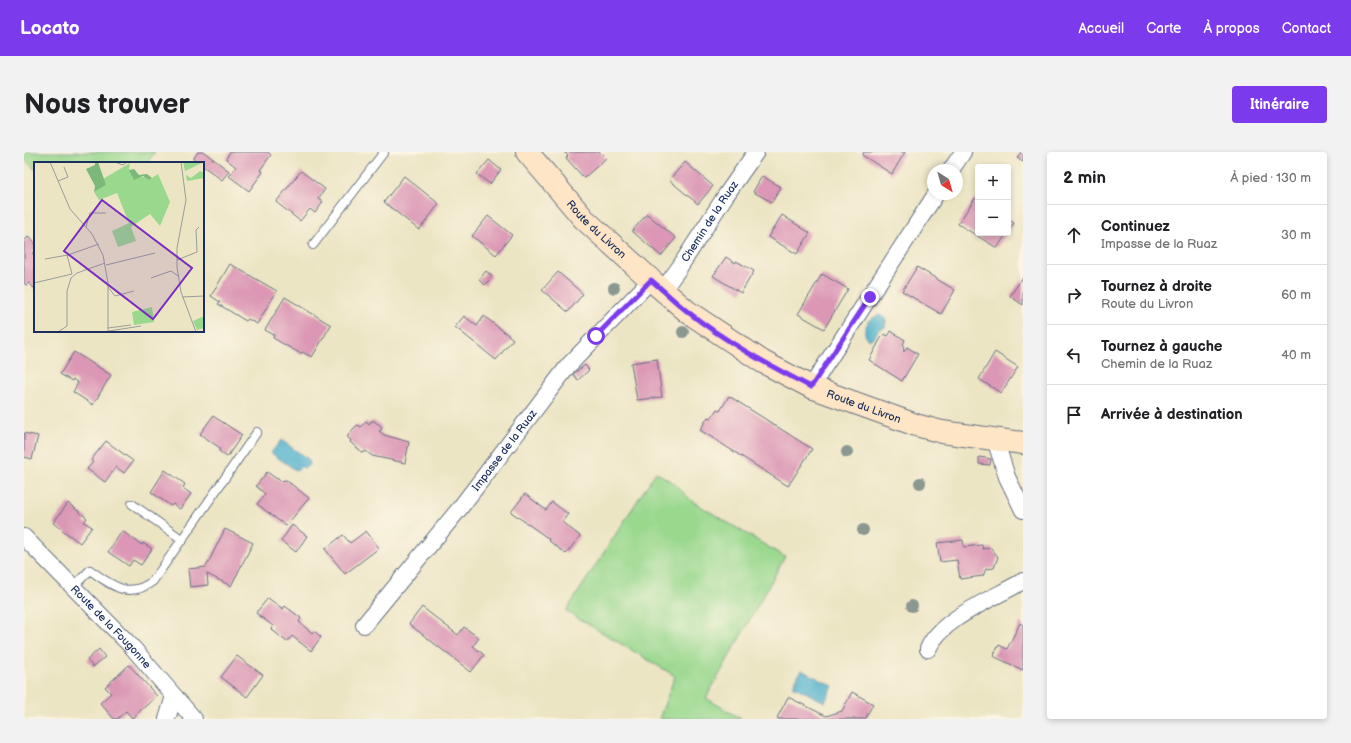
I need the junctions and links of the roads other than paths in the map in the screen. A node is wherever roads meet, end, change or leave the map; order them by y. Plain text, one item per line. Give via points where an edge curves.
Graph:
1 (384, 152) edge
2 (527, 152) edge
3 (756, 152) edge
4 (963, 152) edge
5 (955, 164) edge
6 (932, 200) edge
7 (313, 245) dead end
8 (657, 285) junction
9 (811, 387) junction
10 (257, 432) dead end
11 (995, 439) junction
12 (1023, 443) edge
13 (132, 504) dead end
14 (1023, 510) edge
15 (24, 537) edge
16 (183, 540) junction
17 (1023, 581) edge
18 (73, 587) junction
19 (364, 625) dead end
20 (928, 649) dead end
21 (174, 696) junction
22 (167, 719) edge
23 (194, 719) edge

1 - 7 lane
2 - 8 street, Route du Livron via 584,219
3 - 8 street, Chemin de la Ruaz via 679,268
4 - 5 street
6 - 9 street
8 - 9 street, Route du Livron via 688,312 718,333 763,362
8 - 19 street, Impasse de la Ruaz via 568,366 460,508
9 - 11 street, Route du Livron via 916,425 942,432
10 - 16 lane
11 - 12 street, Route du Livron
11 - 14 street via 1007,477
13 - 16 lane
15 - 18 street, Route de la Fougonne
16 - 18 lane via 157,577 143,587 133,590 118,589 90,570
17 - 20 street via 943,627
18 - 21 street, Route de la Fougonne via 133,648
21 - 22 street
21 - 23 street, Route de la Fougonne

